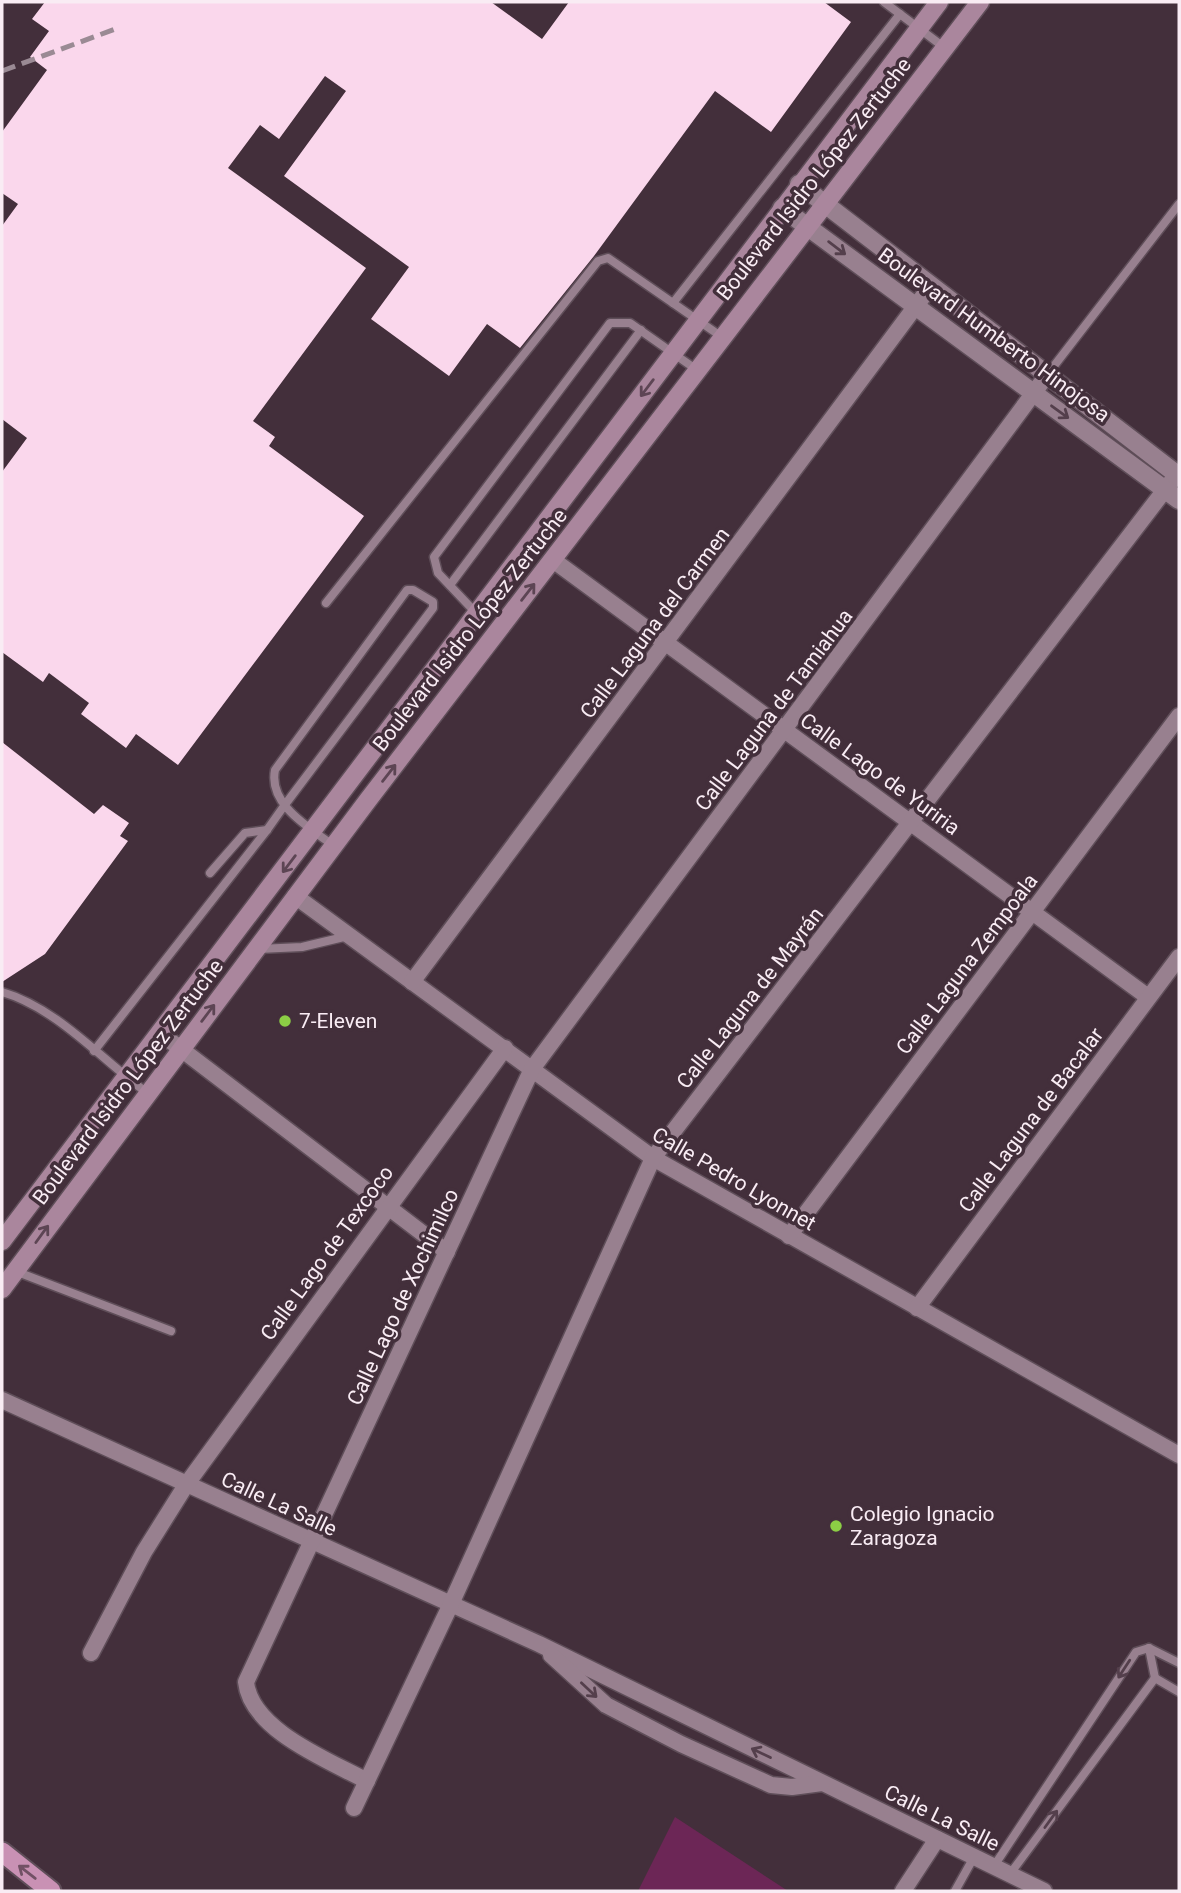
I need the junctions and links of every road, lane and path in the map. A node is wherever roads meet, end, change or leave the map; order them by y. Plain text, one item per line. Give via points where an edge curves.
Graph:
1 (884, 2) edge
2 (939, 2) edge
3 (980, 2) edge
4 (900, 14) junction
5 (919, 28) junction
6 (945, 48) junction
7 (799, 184) junction
8 (824, 202) junction
9 (1179, 204) edge
10 (782, 208) junction
11 (807, 225) junction
12 (930, 288) junction
13 (673, 303) junction
14 (917, 307) junction
15 (698, 320) junction
16 (641, 330) junction
17 (722, 337) junction
18 (674, 352) junction
19 (696, 370) junction
20 (1047, 375) junction
21 (1034, 393) junction
22 (1178, 475) edge
23 (1172, 495) edge
24 (553, 560) junction
25 (450, 585) junction
26 (326, 603) dead end
27 (477, 614) junction
28 (667, 643) junction
29 (1179, 716) edge
30 (785, 731) junction
31 (348, 785) junction
32 (368, 800) junction
33 (284, 806) junction
34 (911, 822) junction
35 (267, 830) junction
36 (314, 831) junction
37 (334, 846) junction
38 (211, 873) dead end
39 (295, 896) junction
40 (1031, 913) junction
41 (348, 936) junction
42 (256, 949) junction
43 (1179, 957) edge
44 (412, 982) junction
45 (2, 992) edge
46 (1148, 997) junction
47 (160, 1033) junction
48 (505, 1048) junction
49 (181, 1049) junction
50 (94, 1051) junction
51 (532, 1069) junction
52 (127, 1078) junction
53 (146, 1092) junction
54 (653, 1158) junction
55 (387, 1206) junction
56 (789, 1236) junction
57 (2, 1241) edge
58 (447, 1252) junction
59 (15, 1271) junction
60 (2, 1289) edge
61 (917, 1308) junction
62 (172, 1331) dead end
63 (2, 1400) edge
64 (1179, 1455) edge
65 (186, 1485) junction
66 (312, 1543) junction
67 (451, 1604) junction
68 (539, 1644) junction
69 (1149, 1648) junction
70 (91, 1653) dead end
71 (1179, 1663) edge
72 (1155, 1678) junction
73 (1179, 1692) edge
74 (367, 1780) junction
75 (822, 1783) junction
76 (354, 1808) dead end
77 (936, 1839) junction
78 (2, 1852) edge
79 (974, 1857) junction
80 (994, 1866) junction
81 (1010, 1874) junction
82 (51, 1891) edge
83 (903, 1891) edge
84 (956, 1891) edge
85 (1044, 1891) edge

1 - 4 lane
2 - 5 main road, Boulevard Isidro López Zertuche
3 - 6 main road, Boulevard Isidro López Zertuche
4 - 5 lane
4 - 13 lane
5 - 6 lane
5 - 7 main road, Boulevard Isidro López Zertuche
6 - 8 main road, Boulevard Isidro López Zertuche
7 - 8 street, Boulevard Humberto Hinojosa
7 - 10 main road, Boulevard Isidro López Zertuche
8 - 11 main road, Boulevard Isidro López Zertuche
8 - 12 street, Boulevard Humberto Hinojosa
9 - 20 lane
10 - 11 street, Boulevard Humberto Hinojosa
10 - 15 main road, Boulevard Isidro López Zertuche
11 -> 14 street, Boulevard Humberto Hinojosa
11 - 17 main road, Boulevard Isidro López Zertuche
12 - 14 street, Calle Laguna del Carmen
12 - 20 street, Boulevard Humberto Hinojosa
13 - 15 lane
13 - 26 lane via 608,258 598,261
14 - 21 street, Boulevard Humberto Hinojosa
14 - 28 street, Calle Laguna del Carmen
15 - 17 lane
15 - 18 main road, Boulevard Isidro López Zertuche
16 - 18 lane
16 - 25 lane
16 - 25 lane via 623,321 610,323 434,556 435,567
17 - 19 main road, Boulevard Isidro López Zertuche
18 - 19 lane
18 -> 27 main road, Boulevard Isidro López Zertuche
19 - 24 main road, Boulevard Isidro López Zertuche
20 - 21 street, Calle Laguna de Tamiahua
20 - 22 street, Boulevard Humberto Hinojosa
21 -> 23 street, Boulevard Humberto Hinojosa
21 - 30 street, Calle Laguna de Tamiahua
22 - 23 street, Calle Laguna de Mayrán
23 - 34 street, Calle Laguna de Mayrán
24 - 28 street, Calle Lago de Yuriria
32 -> 24 main road, Boulevard Isidro López Zertuche
25 - 27 lane
27 - 31 main road, Boulevard Isidro López Zertuche
28 - 30 street, Calle Lago de Yuriria
28 - 44 street, Calle Laguna del Carmen
29 - 40 street, Calle Laguna Zempoala
30 - 34 street, Calle Lago de Yuriria
30 - 51 street, Calle Laguna de Tamiahua
31 - 32 main road
31 - 36 main road, Boulevard Isidro López Zertuche
32 - 37 main road, Boulevard Isidro López Zertuche
33 - 33 lane via 274,785 275,770 407,590 433,602 433,608
33 - 35 lane
33 - 36 lane
34 - 40 street, Calle Lago de Yuriria
34 - 54 street, Calle Laguna de Mayrán
35 - 38 lane via 245,833
35 - 50 lane
36 - 37 lane
36 -> 47 main road, Boulevard Isidro López Zertuche
37 - 39 main road, Boulevard Isidro López Zertuche
39 - 41 street, Calle Pedro Lyonnet
39 - 42 main road, Boulevard Isidro López Zertuche
40 - 46 street, Calle Lago de Yuriria
40 - 56 street, Calle Laguna Zempoala
41 - 42 lane via 302,947
41 - 44 street, Calle Pedro Lyonnet
49 -> 42 main road, Boulevard Isidro López Zertuche
43 - 46 street, Calle Laguna de Bacalar
44 - 48 street, Calle Pedro Lyonnet
45 - 50 lane via 37,1008
46 - 61 street, Calle Laguna de Bacalar
47 - 49 street
47 - 52 main road, Boulevard Isidro López Zertuche
48 - 51 street, Calle Pedro Lyonnet
48 - 55 street, Calle Lago de Texcoco
49 - 53 main road, Boulevard Isidro López Zertuche
49 - 55 street
50 - 52 lane
51 - 54 street, Calle Pedro Lyonnet
51 - 58 street, Calle Lago de Xochimilco
52 - 53 lane
52 - 57 main road, Boulevard Isidro López Zertuche
59 -> 53 main road, Boulevard Isidro López Zertuche
54 - 56 street, Calle Pedro Lyonnet
54 - 67 street, Calle Laguna de Mayrán
55 - 58 street
55 - 65 street, Calle Lago de Texcoco
56 - 61 street, Calle Pedro Lyonnet
58 - 66 street, Calle Lago de Xochimilco
59 - 60 main road, Boulevard Isidro López Zertuche
59 - 62 lane
61 - 64 street, Calle Pedro Lyonnet
63 - 65 street, Calle La Salle
65 - 66 street, Calle La Salle
65 - 70 street, Calle Lago de Texcoco via 144,1552
66 - 67 street, Calle La Salle
66 - 74 street, Calle Lago de Xochimilco via 246,1682 247,1696 258,1712 297,1744
67 - 68 street, Calle La Salle
67 - 74 street, Calle Laguna de Mayrán
75 -> 68 street, Calle La Salle
68 -> 75 street, Calle La Salle via 606,1705 668,1738 771,1785
69 - 71 lane
69 - 72 lane
69 -> 80 lane via 1136,1652
72 - 73 lane
81 -> 72 lane
74 - 76 street, Calle Laguna de Mayrán
75 - 77 street, Calle La Salle
77 - 79 street, Calle La Salle
77 - 83 street
82 -> 78 highway
79 - 80 street, Calle La Salle
79 - 84 lane
80 - 81 street, Calle La Salle
81 - 85 street, Calle La Salle

